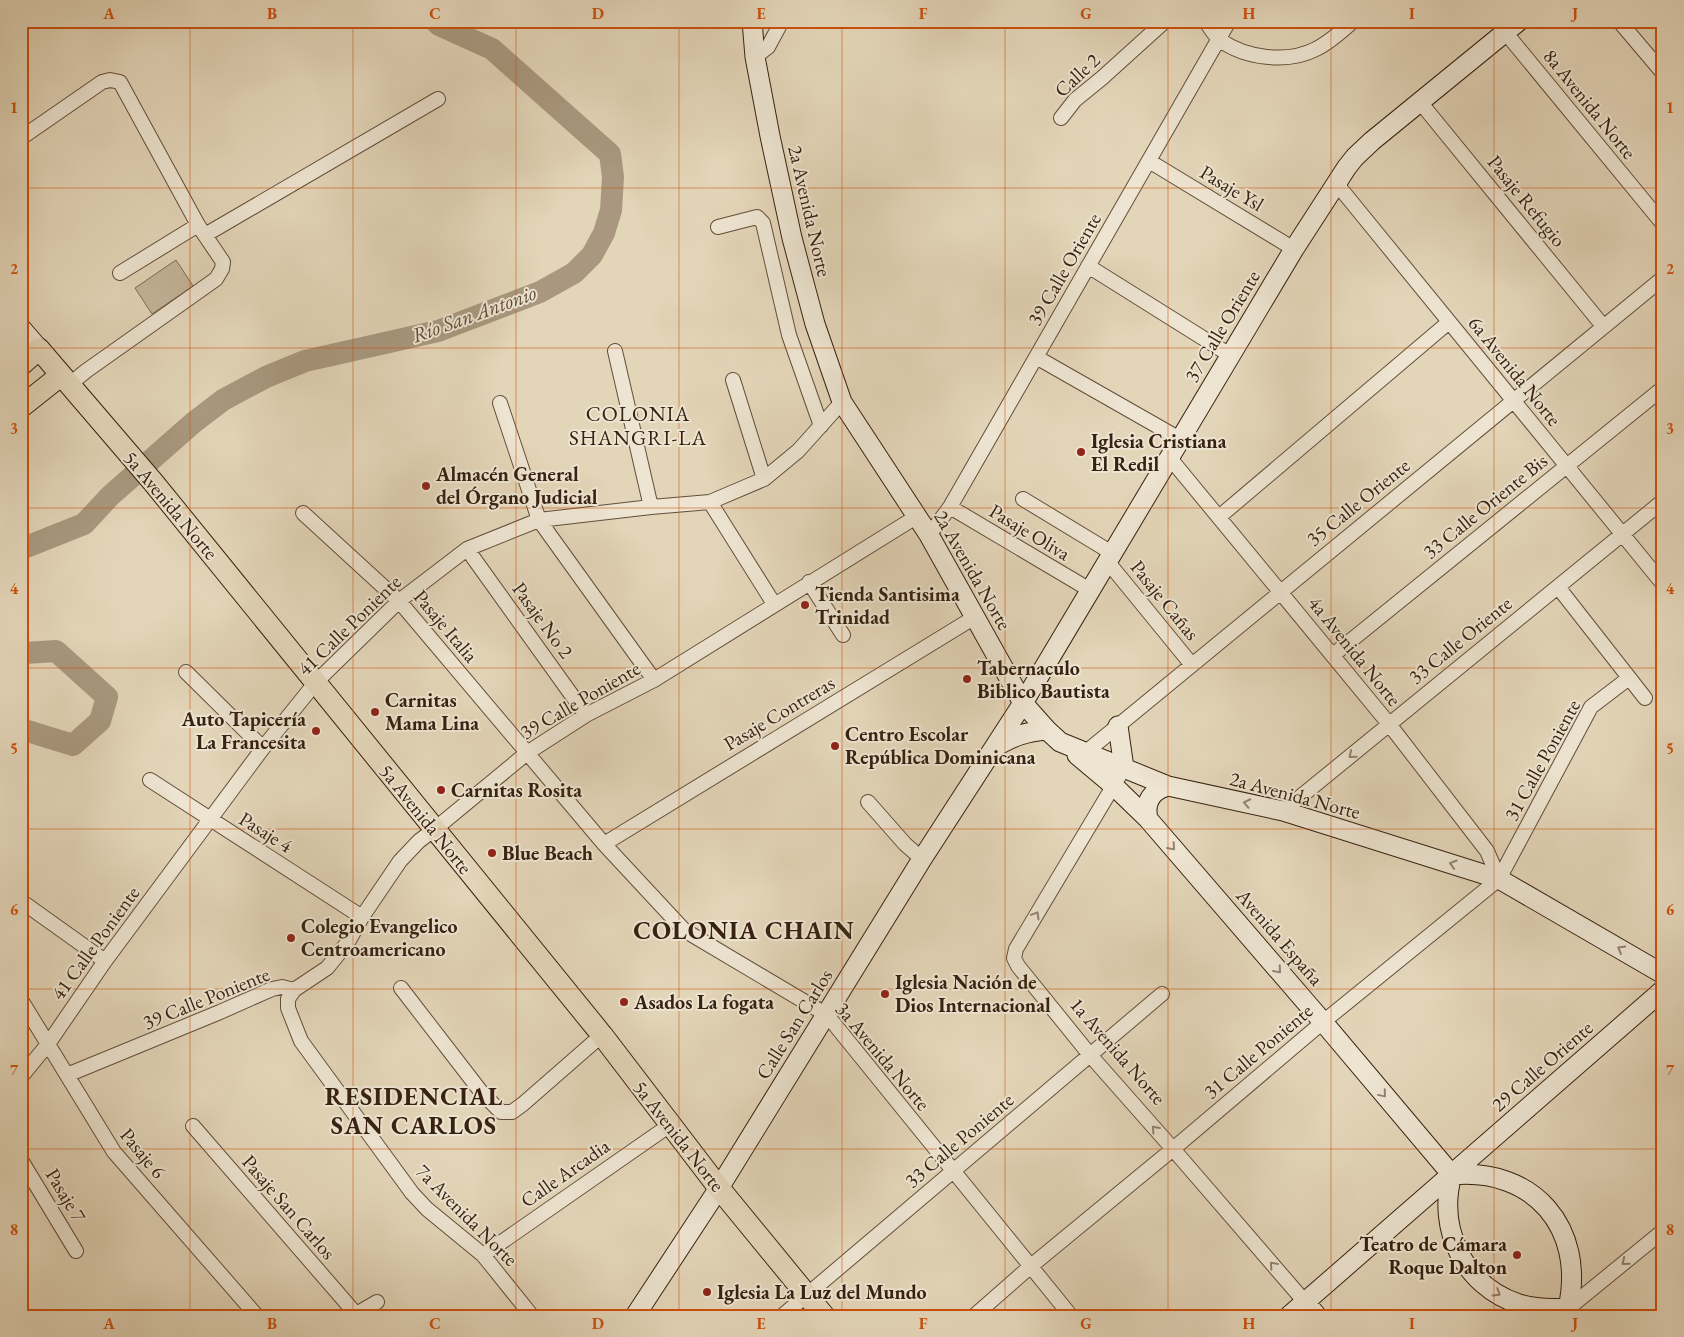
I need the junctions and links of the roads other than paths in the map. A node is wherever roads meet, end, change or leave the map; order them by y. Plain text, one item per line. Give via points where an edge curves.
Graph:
1 (752, 21) edge
2 (782, 21) edge
3 (1165, 21) edge
4 (1205, 21) edge
5 (1229, 21) edge
6 (1353, 21) edge
7 (1619, 21) edge
8 (1512, 27) edge
9 (1219, 39) junction
10 (755, 57) junction
11 (1663, 73) edge
12 (438, 99) dead end
13 (1420, 102) junction
14 (1061, 118) dead end
15 (21, 138) edge
16 (1150, 161) junction
17 (1336, 183) junction
18 (1663, 224) edge
19 (718, 227) dead end
20 (201, 230) junction
21 (1294, 249) junction
22 (1088, 266) junction
23 (120, 273) dead end
24 (1663, 278) edge
25 (1449, 322) junction
26 (1603, 326) junction
27 (21, 328) edge
28 (38, 349) junction
29 (615, 351) dead end
30 (1230, 355) junction
31 (1036, 357) junction
32 (21, 365) edge
33 (733, 380) dead end
34 (65, 381) junction
35 (1663, 388) edge
36 (1513, 401) junction
37 (842, 402) junction
38 (500, 403) dead end
39 (21, 407) edge
40 (821, 426) junction
41 (1180, 439) junction
42 (1169, 457) junction
43 (1566, 466) junction
44 (764, 479) junction
45 (1024, 499) dead end
46 (1663, 501) edge
47 (710, 502) junction
48 (651, 507) junction
49 (950, 507) junction
50 (303, 513) dead end
51 (916, 517) junction
52 (1218, 517) junction
53 (539, 520) junction
54 (1622, 534) junction
55 (929, 535) junction
56 (467, 549) junction
57 (1110, 557) junction
58 (809, 582) junction
59 (1663, 584) edge
60 (1558, 587) junction
61 (1090, 590) junction
62 (1280, 592) junction
63 (400, 601) junction
64 (774, 604) junction
65 (975, 617) junction
66 (843, 635) dead end
67 (1333, 655) junction
68 (1192, 665) junction
69 (186, 672) dead end
70 (1629, 678) junction
71 (654, 680) junction
72 (316, 682) junction
73 (1644, 698) dead end
74 (1022, 703) junction
75 (586, 715) junction
76 (1389, 724) junction
77 (1118, 726) junction
78 (1054, 736) junction
79 (994, 747) junction
80 (263, 748) junction
81 (527, 753) junction
82 (1082, 755) junction
83 (1124, 768) junction
84 (150, 780) dead end
85 (1114, 786) junction
86 (1168, 786) junction
87 (868, 802) dead end
88 (1283, 811) junction
89 (1148, 818) junction
90 (210, 820) junction
91 (435, 829) junction
92 (604, 844) junction
93 (922, 859) junction
94 (1499, 879) junction
95 (21, 901) edge
96 (362, 917) junction
97 (105, 961) junction
98 (1663, 974) edge
99 (401, 988) dead end
100 (294, 990) junction
101 (1663, 990) edge
102 (1162, 994) dead end
103 (21, 1000) edge
104 (827, 1015) junction
105 (1323, 1022) junction
106 (602, 1035) junction
107 (48, 1044) junction
108 (1090, 1056) junction
109 (67, 1075) junction
110 (21, 1077) edge
111 (670, 1125) junction
112 (193, 1126) dead end
113 (1173, 1149) junction
114 (21, 1160) edge
115 (953, 1171) junction
116 (1452, 1175) junction
117 (719, 1188) junction
118 (1663, 1230) edge
119 (76, 1251) dead end
120 (483, 1255) junction
121 (1030, 1266) junction
122 (806, 1295) junction
123 (377, 1302) dead end
124 (1311, 1309) edge
125 (1567, 1313) edge
126 (354, 1315) edge
127 (257, 1316) edge
128 (532, 1316) edge
129 (635, 1316) edge
130 (782, 1316) edge
131 (824, 1316) edge
132 (974, 1316) edge
133 (1071, 1316) edge
134 (1289, 1316) edge

1 - 10 main road, 2a Avenida Norte
2 - 10 street via 768,47
3 - 14 street, Calle 2 via 1075,100
4 - 9 street
5 - 9 street, 39 Calle Oriente
6 - 9 street via 1316,49 1288,56 1252,54
7 - 11 street
8 - 13 main road, 37 Calle Oriente
8 - 18 street, 8a Avenida Norte
9 - 16 street, 39 Calle Oriente
10 - 37 main road, 2a Avenida Norte via 792,238 815,324
12 - 20 street
13 - 17 main road, 37 Calle Oriente via 1354,157
13 - 26 street, Pasaje Refugio
15 - 20 street via 102,82 120,82
16 - 21 street, Pasaje Ysl
16 - 22 street, 39 Calle Oriente
17 - 21 main road, 37 Calle Oriente
17 - 25 street, 6a Avenida Norte
19 - 40 street via 756,217 763,223 789,335
20 - 23 street
20 - 34 street via 223,262 216,279 86,371
21 - 30 main road, 37 Calle Oriente
22 - 30 street
22 - 31 street, 39 Calle Oriente
24 - 26 street, 35 Calle Oriente
25 - 36 street, 6a Avenida Norte
25 - 52 street
26 - 36 street, 35 Calle Oriente
27 - 28 main road, 5a Avenida Norte
28 - 32 main road
28 - 34 main road, 5a Avenida Norte
29 - 48 street
30 - 41 main road, 37 Calle Oriente
31 - 41 street
31 - 49 street, 39 Calle Oriente
33 - 44 street
34 - 39 main road
34 - 72 main road, 5a Avenida Norte via 153,482
35 - 43 street, 33 Calle Oriente Bis
36 - 43 street, 6a Avenida Norte
36 - 62 street, 35 Calle Oriente
37 - 40 street, 41 Calle Poniente
37 - 51 main road, 2a Avenida Norte
38 - 53 street
40 - 44 street, 41 Calle Poniente via 798,451
41 - 42 main road, 37 Calle Oriente
42 - 52 street, 4a Avenida Norte
42 - 57 main road, 37 Calle Oriente
43 - 54 street, 6a Avenida Norte
43 - 67 street, 33 Calle Oriente Bis
44 - 47 street, 41 Calle Poniente
45 - 57 street, Pasaje Cañas
46 - 54 street, 33 Calle Oriente
47 - 48 street, 41 Calle Poniente
47 - 64 street
48 - 53 street, 41 Calle Poniente
49 - 55 street, 39 Calle Oriente
49 - 61 street, Pasaje Oliva
50 - 63 street, Pasaje Italia
51 - 55 main road, 2a Avenida Norte
51 - 58 street, 39 Calle Poniente
52 - 62 street, 4a Avenida Norte
53 - 56 street, 41 Calle Poniente
53 - 71 street
54 - 59 street, 6a Avenida Norte
54 - 60 street, 33 Calle Oriente
55 - 65 main road, 2a Avenida Norte
56 - 63 street, 41 Calle Poniente
56 - 75 street, Pasaje No 2
57 - 61 main road, 37 Calle Oriente
57 - 68 street, Pasaje Cañas
58 - 64 street, 39 Calle Poniente
58 - 66 street
60 - 70 street
60 - 76 street, 33 Calle Oriente
61 - 74 main road, 37 Calle Oriente
62 - 67 street, 4a Avenida Norte
62 - 68 street, 35 Calle Oriente
63 - 72 street, 41 Calle Poniente
63 - 81 street, Pasaje Italia
64 - 71 street, 39 Calle Poniente
65 - 74 main road, 2a Avenida Norte
65 - 92 street, Pasaje Contreras
67 - 76 street, 4a Avenida Norte
68 - 77 street, 35 Calle Oriente
69 - 80 street
70 - 73 street
70 - 94 street, 31 Calle Poniente via 1591,707
71 - 75 street, 39 Calle Poniente
72 - 80 street, 41 Calle Poniente
72 - 91 main road, 5a Avenida Norte
74 - 78 main road, 2a Avenida Norte
74 - 79 main road, Calle San Carlos
75 - 81 street, 39 Calle Poniente
76 -> 88 street, 33 Calle Oriente
76 - 94 street, 4a Avenida Norte via 1487,851
77 - 82 street, 35 Calle Oriente
77 - 83 main road
78 - 79 main road via 1028,732
78 - 82 main road, Avenida España
79 - 93 main road, Calle San Carlos
80 - 90 street, 41 Calle Poniente
81 - 91 street, 39 Calle Poniente
81 - 92 street, 3a Avenida Norte
82 - 83 main road, 2a Avenida Norte
82 - 85 main road, Avenida España
83 - 85 street, 1a Avenida Norte
83 - 86 main road, 2a Avenida Norte
84 - 90 street, Pasaje 4
85 - 89 main road, Avenida España
108 -> 85 street, 1a Avenida Norte via 1014,958 1016,949
88 -> 86 main road, 2a Avenida Norte
86 - 89 main road via 1150,797 1146,811
87 - 93 street
94 -> 88 main road, 2a Avenida Norte
89 -> 105 main road, Avenida España
90 - 96 street, Pasaje 4
90 - 97 street, 41 Calle Poniente
91 - 96 street, 39 Calle Poniente via 400,861
91 - 106 main road, 5a Avenida Norte
92 - 104 street, 3a Avenida Norte via 684,930
93 - 104 main road, Calle San Carlos
98 -> 94 main road, 2a Avenida Norte
94 - 105 street, 31 Calle Poniente
95 - 97 street
96 - 100 street, 39 Calle Poniente via 348,942 327,968
97 - 107 street, 41 Calle Poniente
99 - 106 street via 482,1093 501,1112 512,1112 523,1104
100 - 109 street, 39 Calle Poniente via 272,989
100 - 120 street, 7a Avenida Norte via 288,999 288,1008 301,1041 412,1193
101 - 116 main road, 29 Calle Oriente
102 - 108 street, 33 Calle Poniente
103 - 107 street, Pasaje 6
104 - 115 street, 3a Avenida Norte
104 - 117 main road, Calle San Carlos
105 - 113 street, 31 Calle Poniente
105 -> 116 main road, Avenida España
106 - 111 main road, 5a Avenida Norte
107 - 109 street, Pasaje 6
107 - 110 street, 41 Calle Poniente
113 -> 108 street, 1a Avenida Norte
108 - 115 street, 33 Calle Poniente
109 - 127 street, Pasaje 6 via 114,1152
111 - 117 main road, 5a Avenida Norte
111 - 120 street, Calle Arcadia
112 - 126 street, Pasaje San Carlos
113 - 121 street, 31 Calle Poniente
124 -> 113 street, 1a Avenida Norte
114 - 119 street, Pasaje 7
115 - 121 street, 3a Avenida Norte
115 - 122 street, 33 Calle Poniente
116 - 124 main road, 29 Calle Oriente
116 -> 125 main road via 1447,1205 1452,1237 1467,1266 1496,1293 1518,1304
116 - 125 main road via 1500,1178 1522,1188 1542,1203 1561,1229 1572,1260
117 - 122 main road, 5a Avenida Norte
117 - 129 main road, Calle San Carlos
118 -> 125 street
120 - 128 street, 7a Avenida Norte
121 - 132 street, 31 Calle Poniente
121 - 133 street, 3a Avenida Norte
122 - 130 street, 33 Calle Poniente
122 - 131 main road, 5a Avenida Norte
123 - 126 street, Pasaje San Carlos
124 - 134 main road, 29 Calle Oriente

